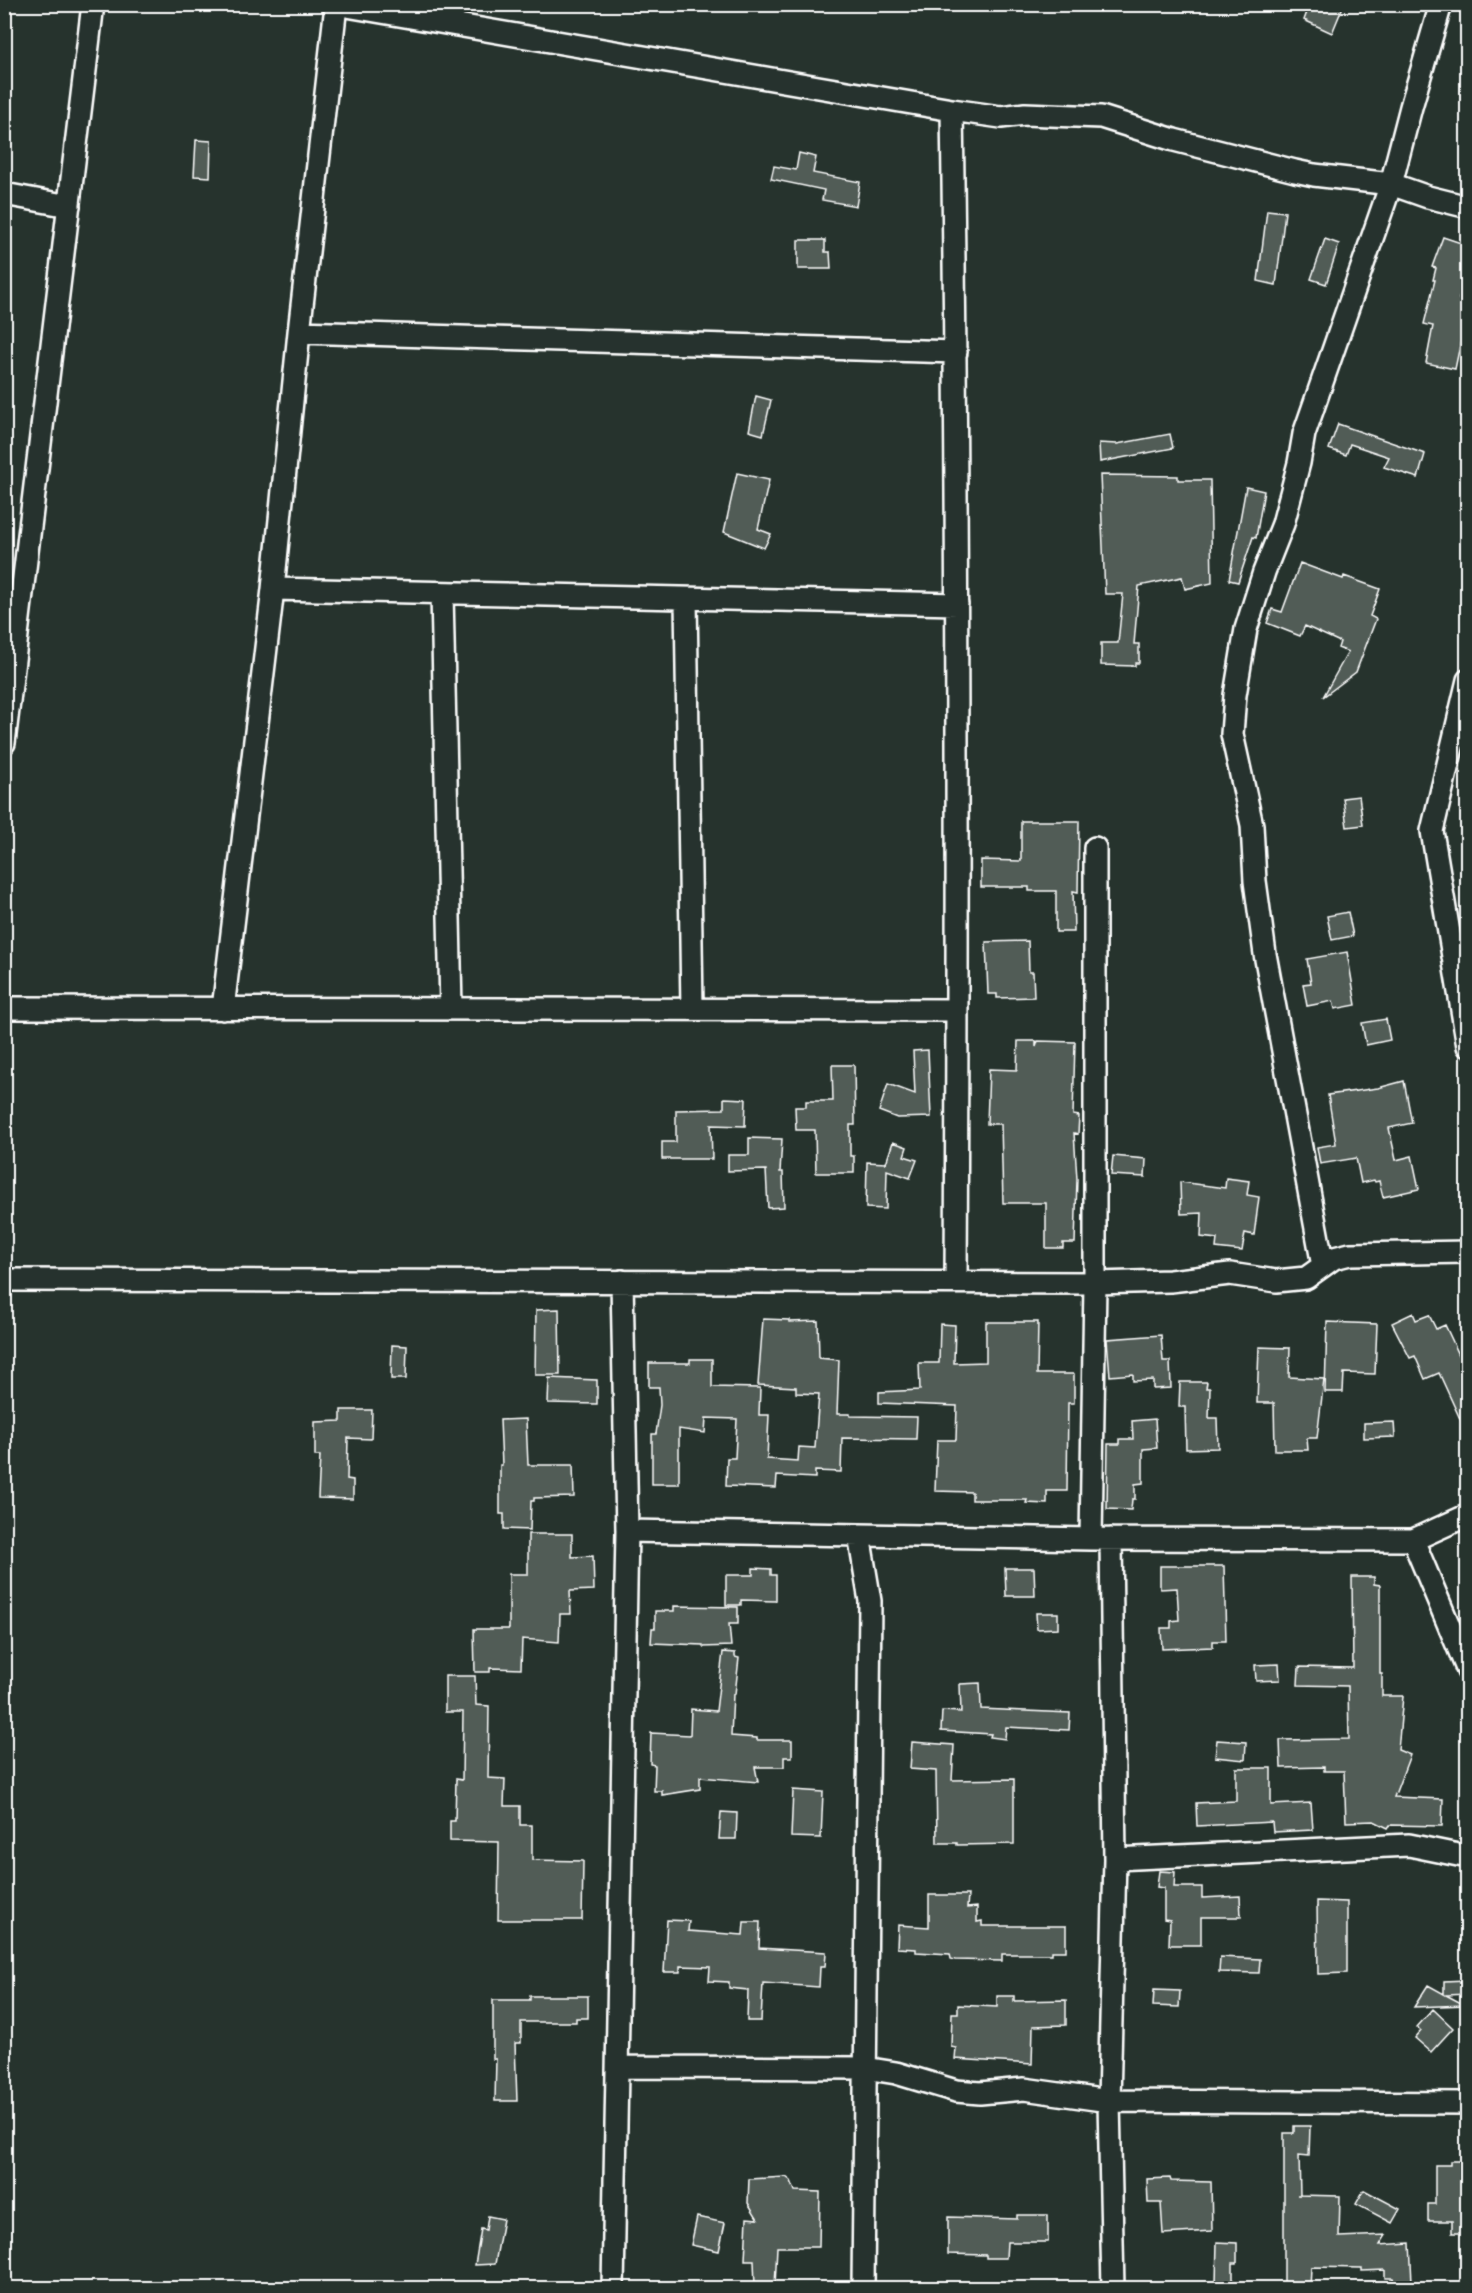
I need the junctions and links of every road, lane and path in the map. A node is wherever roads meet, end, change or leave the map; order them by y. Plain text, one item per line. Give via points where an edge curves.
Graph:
1 (93, 4) edge
2 (1441, 4) edge
3 (336, 5) edge
4 (952, 110) junction
5 (1391, 184) junction
6 (4, 194) edge
7 (69, 206) junction
8 (1467, 207) edge
9 (299, 332) junction
10 (956, 352) junction
11 (273, 589) junction
12 (442, 593) junction
13 (686, 598) junction
14 (957, 604) junction
15 (1467, 680) edge
16 (4, 743) edge
17 (1095, 848) dead end
18 (4, 1008) edge
19 (223, 1009) junction
20 (451, 1009) junction
21 (692, 1009) junction
22 (957, 1010) junction
23 (1467, 1046) edge
24 (1467, 1252) edge
25 (1323, 1266) junction
26 (4, 1280) edge
27 (622, 1281) junction
28 (956, 1282) junction
29 (1095, 1283) junction
30 (1467, 1515) edge
31 (627, 1531) junction
32 (859, 1535) junction
33 (1101, 1539) junction
34 (1413, 1540) junction
35 (1467, 1671) edge
36 (1467, 1857) edge
37 (1115, 1859) junction
38 (618, 2067) junction
39 (865, 2068) junction
40 (1109, 2101) junction
41 (1467, 2103) edge
42 (613, 2289) edge
43 (863, 2289) edge
44 (1113, 2289) edge

1 - 7 street
2 - 5 street
3 - 4 street
3 - 9 street
4 - 5 street via 1001,117 1101,117 1174,140 1314,175
4 - 10 street
5 - 8 street
5 - 25 street via 1304,434 1283,524 1246,629 1232,734 1252,825 1265,954
6 - 7 street
7 - 16 street
9 - 10 street
9 - 11 street
10 - 14 street
11 - 12 street
11 - 19 street
12 - 13 street
12 - 20 street
13 - 14 street
13 - 21 street
14 - 22 street
15 - 23 street via 1432,831
17 - 29 street
18 - 19 street
19 - 20 street
20 - 21 street
21 - 22 street
22 - 28 street
24 - 25 street via 1369,1252 1334,1258
25 - 29 street via 1306,1278 1276,1281 1230,1274
26 - 27 street
27 - 28 street
27 - 31 street
28 - 29 street
29 - 33 street
30 - 34 street
31 - 32 street
31 - 38 street
32 - 33 street
32 - 39 street via 870,1601
33 - 34 street
33 - 37 street
34 - 35 street
36 - 37 street via 1409,1845
37 - 40 street
38 - 39 street
38 - 42 street
39 - 40 street via 956,2091 1024,2089
39 - 43 street
40 - 41 street
40 - 44 street

